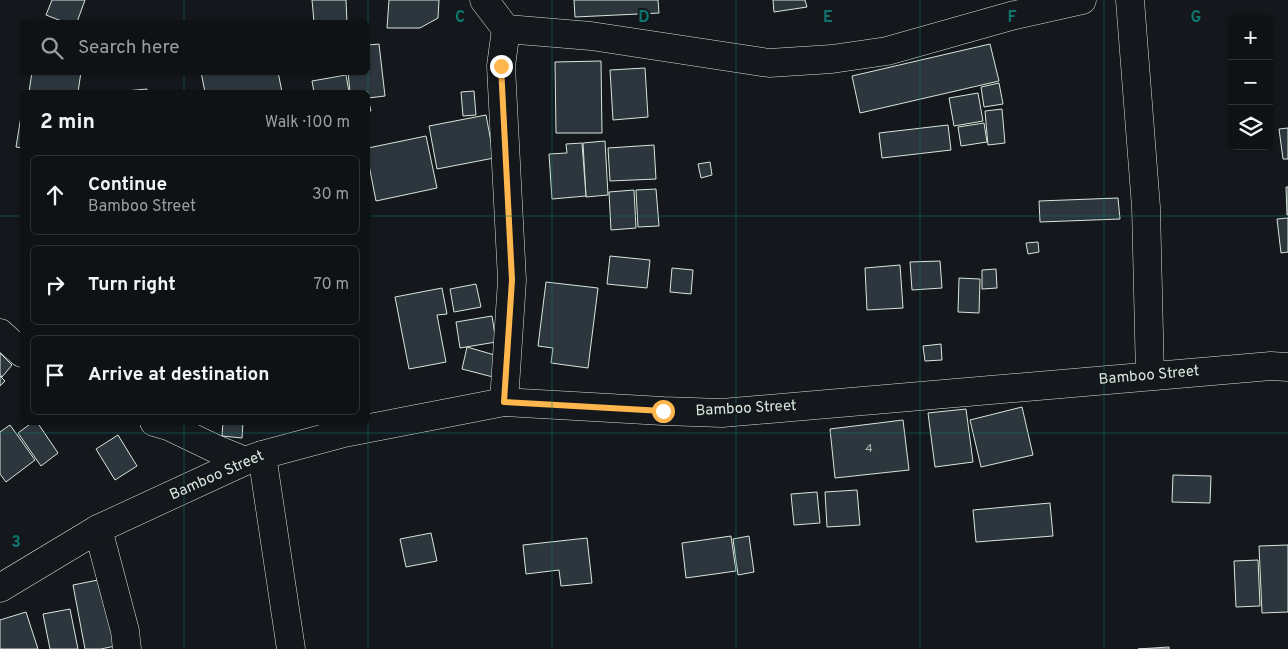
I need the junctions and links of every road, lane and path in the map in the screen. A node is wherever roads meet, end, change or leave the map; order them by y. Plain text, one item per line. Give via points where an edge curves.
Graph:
1 (484, 0) edge
2 (1082, 0) edge
3 (1130, 0) edge
4 (506, 29) junction
5 (0, 333) edge
6 (20, 351) edge
7 (1288, 367) edge
8 (1150, 376) junction
9 (504, 402) junction
10 (164, 425) edge
11 (254, 458) junction
12 (98, 530) junction
13 (0, 588) edge
14 (127, 649) edge
15 (291, 649) edge

1 - 4 street
2 - 4 street via 1011,16 888,51 770,63 591,36
3 - 8 street via 1146,207
4 - 9 street via 501,66 512,280
5 - 6 street
7 - 8 street, Bamboo Street
8 - 9 street, Bamboo Street via 722,413
9 - 11 street, Bamboo Street via 344,433
10 - 11 street via 218,450
11 - 12 street, Bamboo Street
11 - 15 street
12 - 13 street, Bamboo Street
12 - 14 street via 125,630

